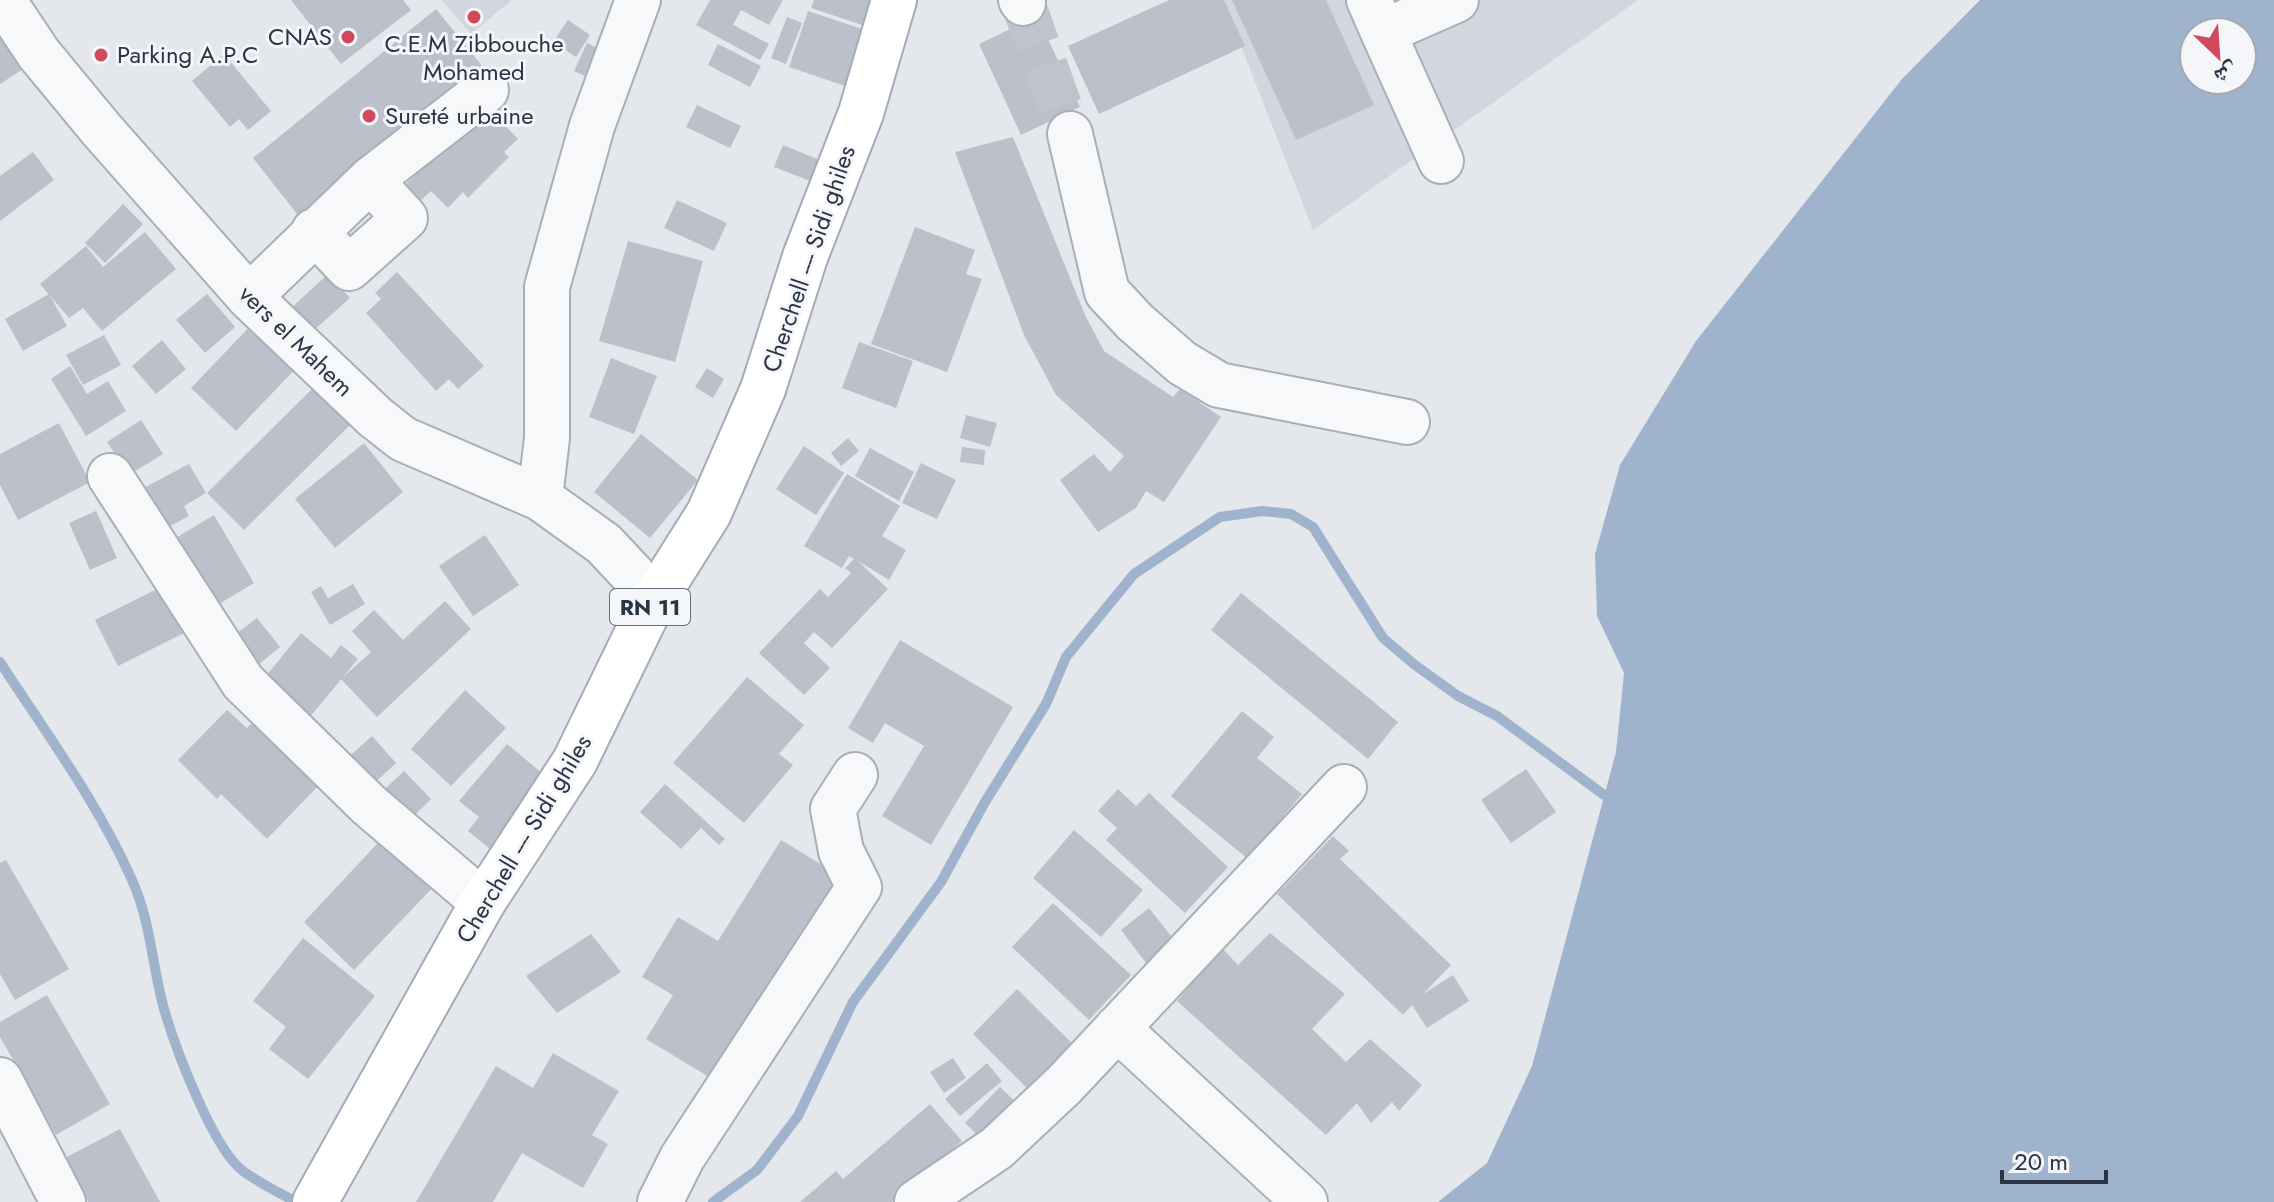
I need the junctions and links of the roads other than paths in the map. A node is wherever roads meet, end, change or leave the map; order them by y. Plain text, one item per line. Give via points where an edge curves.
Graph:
1 (3, 0) edge
2 (638, 0) edge
3 (894, 0) edge
4 (1456, 0) edge
5 (1376, 16) edge
6 (486, 90) dead end
7 (1070, 134) tunnel mouth
8 (1441, 161) dead end
9 (249, 297) junction
10 (1407, 422) dead end
11 (110, 476) dead end
12 (540, 498) junction
13 (651, 605) junction
14 (855, 775) dead end
15 (1344, 787) dead end
16 (483, 902) junction
17 (1117, 1028) junction
18 (0, 1080) edge
19 (0, 1145) edge
20 (321, 1191) edge
21 (663, 1195) edge
22 (32, 1202) edge
23 (63, 1202) edge
24 (917, 1202) edge
25 (1305, 1202) edge

1 - 9 street, vers el Mahem via 101,129
2 - 12 street via 588,139 547,287 547,438
3 - 13 main road, Cherchell ---- Sidi ghiles / RN 11 via 861,113 805,257 763,389 709,513
4 - 5 street
5 - 8 street
6 - 9 street via 370,180
7 - 10 street via 1107,292 1182,363 1219,385
9 - 12 street, vers el Mahem via 399,437
11 - 16 street via 243,682 370,806
12 - 13 street, vers el Mahem via 604,544 633,575
13 - 16 main road, Cherchell ---- Sidi ghiles / RN 11 via 575,761
14 - 21 street via 833,809 841,851 859,887
15 - 17 street
16 - 20 main road, Cherchell ---- Sidi ghiles / RN 11
17 - 24 street via 997,1148
17 - 25 street
18 - 23 street
19 - 22 street

